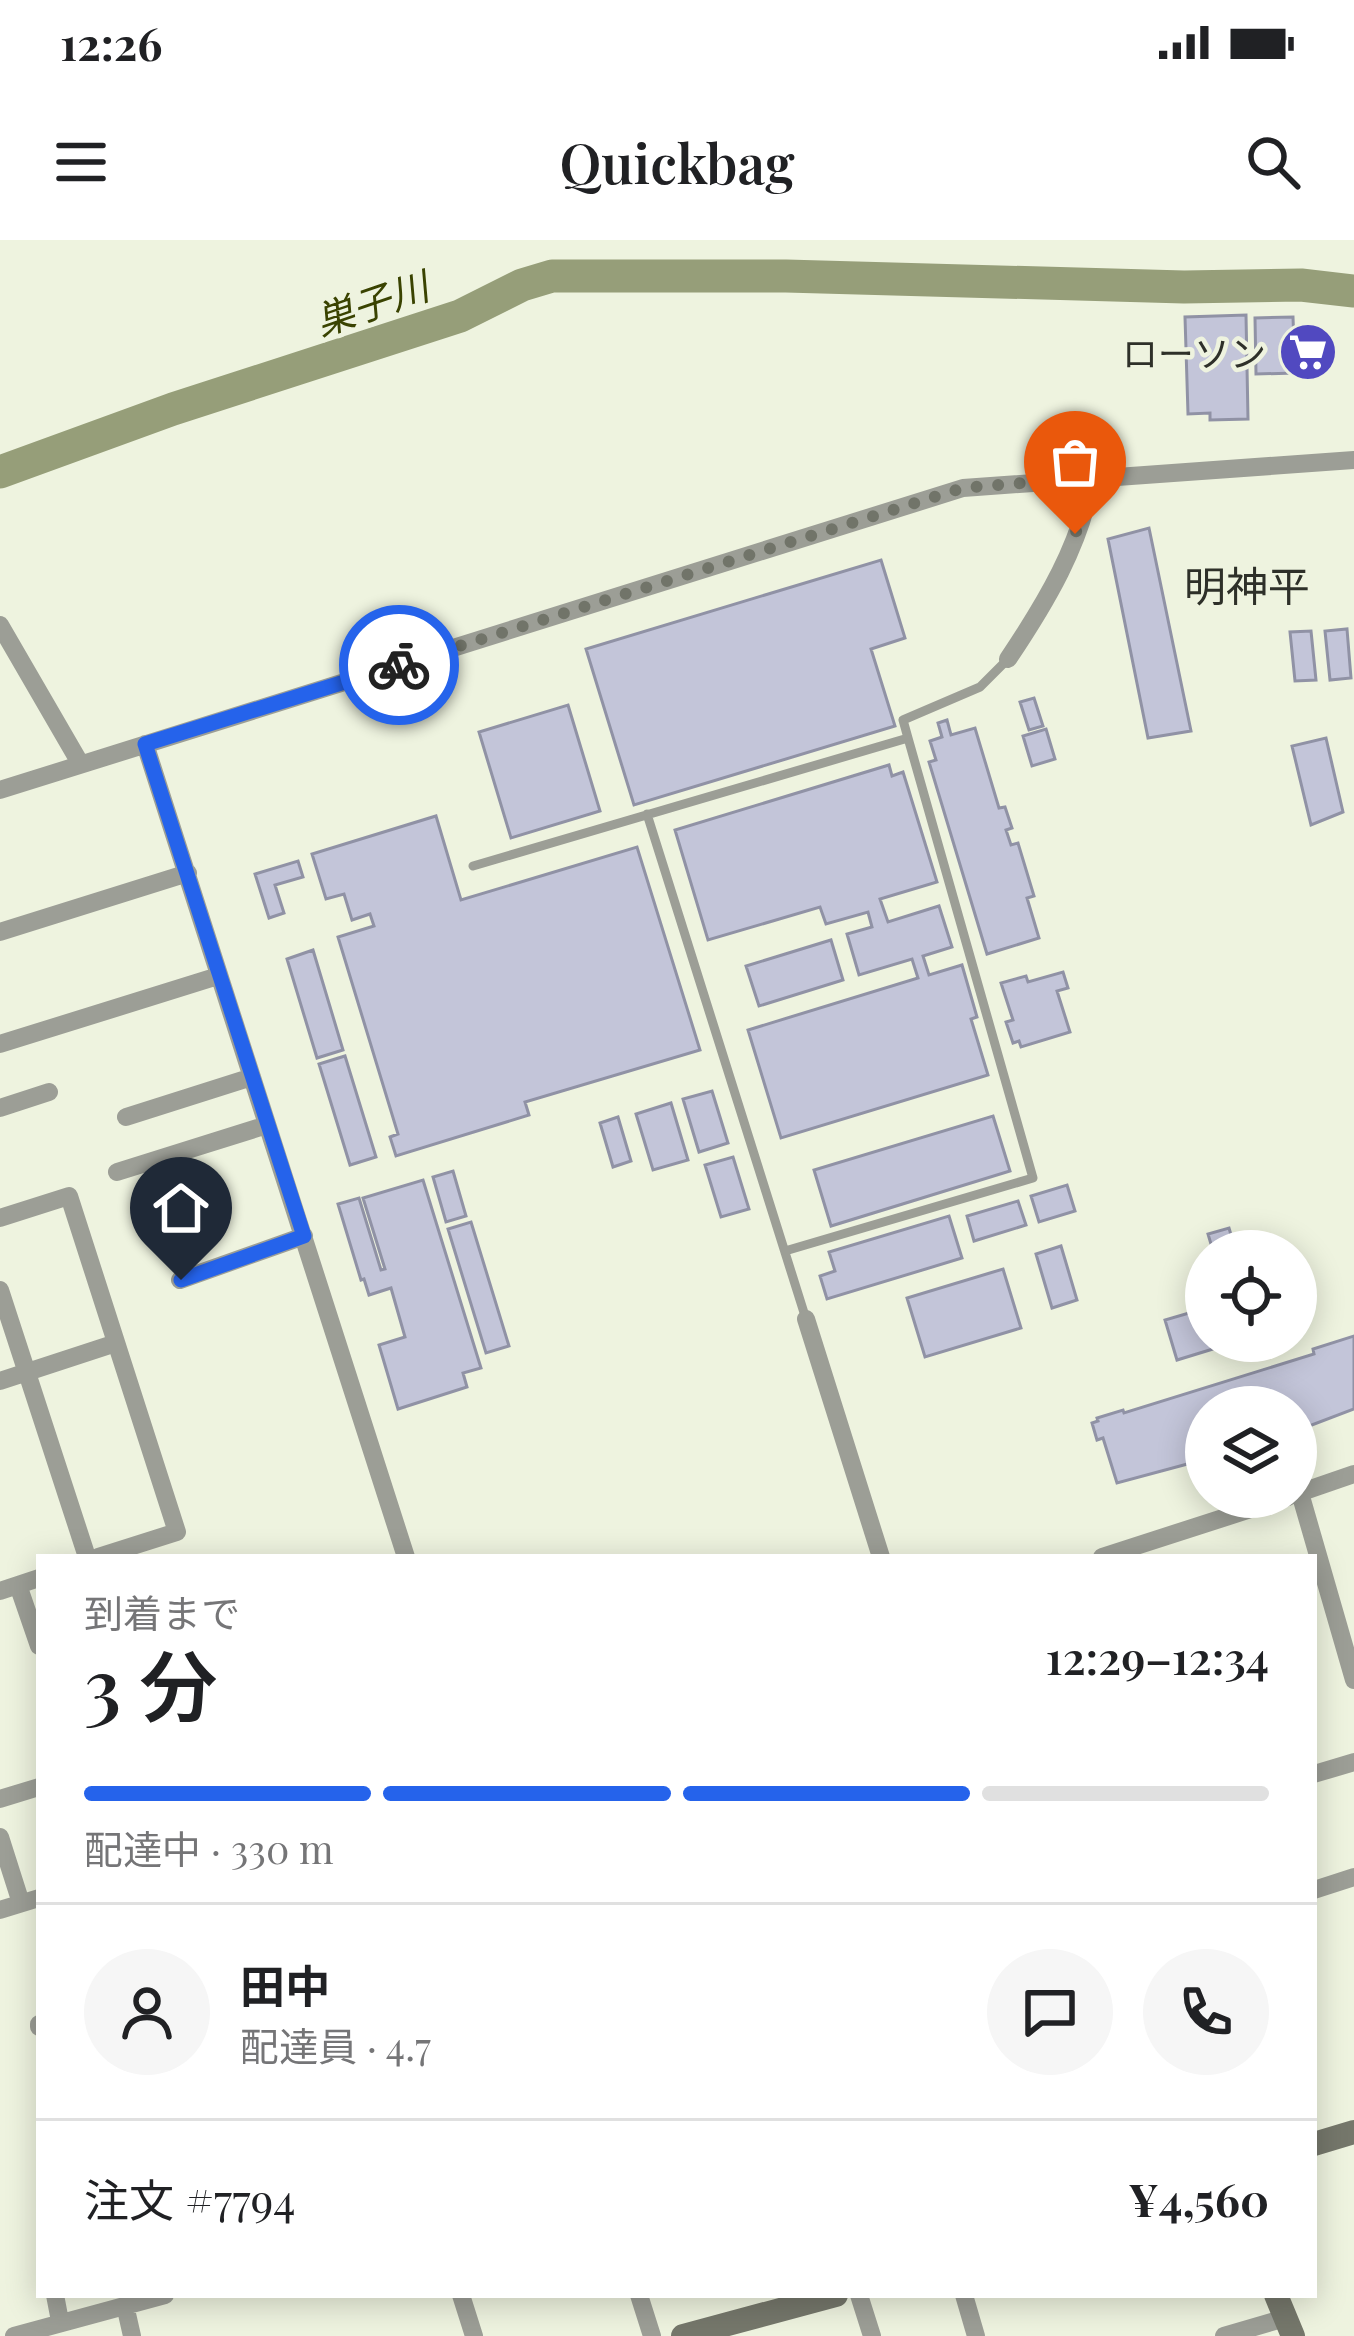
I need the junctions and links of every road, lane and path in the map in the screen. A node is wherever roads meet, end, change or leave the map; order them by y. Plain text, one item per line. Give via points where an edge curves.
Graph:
1 (1354, 460) edge
2 (1092, 477) junction
3 (0, 625) edge
4 (9, 659) edge
5 (1008, 659) joint
6 (908, 738) junction
7 (145, 744) junction
8 (80, 763) junction
9 (0, 790) edge
10 (647, 814) junction
11 (473, 866) dead end
12 (188, 873) junction
13 (0, 932) edge
14 (218, 976) junction
15 (0, 1044) edge
16 (252, 1077) junction
17 (49, 1092) dead end
18 (0, 1108) edge
19 (126, 1117) dead end
20 (267, 1124) junction
21 (117, 1172) dead end
22 (0, 1218) edge
23 (304, 1236) junction
24 (785, 1251) junction
25 (181, 1280) dead end
26 (0, 1290) edge
27 (806, 1319) joint
28 (116, 1343) junction
29 (27, 1372) junction
30 (0, 1381) edge
31 (1354, 1474) edge
32 (1317, 1487) edge
33 (1223, 1518) edge
34 (1302, 1518) edge
35 (86, 1554) edge
36 (107, 1554) edge
37 (405, 1554) edge
38 (880, 1554) edge
39 (1111, 1554) edge
40 (1314, 1554) edge
41 (1317, 1564) edge
42 (9, 1588) edge
43 (36, 1640) edge
44 (1354, 1680) edge
45 (1354, 1762) edge
46 (1317, 1773) edge
47 (36, 1787) edge
48 (0, 1799) edge
49 (0, 1837) edge
50 (1354, 1877) edge
51 (1317, 1889) edge
52 (30, 1901) edge
53 (0, 1910) edge
54 (1354, 2132) edge
55 (1317, 2143) edge
56 (56, 2298) edge
57 (153, 2298) edge
58 (461, 2298) edge
59 (640, 2298) edge
60 (814, 2298) edge
61 (861, 2298) edge
62 (965, 2298) edge
63 (125, 2305) junction
64 (755, 2306) edge
65 (1285, 2316) edge
66 (60, 2321) junction
67 (14, 2336) edge
68 (132, 2336) edge
69 (474, 2336) edge
70 (652, 2336) edge
71 (683, 2336) edge
72 (872, 2336) edge
73 (976, 2336) edge
74 (1224, 2336) edge

1 - 2 street
2 - 5 street via 1050,596
2 - 7 street via 963,488 890,508
3 - 4 street
4 - 8 street
5 - 6 lane via 980,687 903,720
6 - 10 lane
6 - 24 lane via 1033,1178
7 - 8 street
7 - 12 street
8 - 9 street
10 - 11 lane
10 - 24 lane
12 - 13 street
12 - 14 street
14 - 15 street
14 - 16 street
16 - 19 street
16 - 20 street
17 - 18 street
20 - 21 street
20 - 23 street
22 - 28 street via 69,1196
23 - 25 street
23 - 37 street
24 - 27 lane
26 - 29 street
27 - 38 street
28 - 29 street
28 - 36 street via 177,1532
29 - 30 street
29 - 35 street
31 - 32 street
33 - 39 street
34 - 40 street
41 - 44 street
42 - 43 street
45 - 46 street
47 - 48 street
49 - 52 street
50 - 51 street
52 - 53 street
54 - 55 street
56 - 66 street
57 - 63 street
58 - 69 street
59 - 70 street
60 - 64 street
61 - 72 street
62 - 73 street
63 - 66 street
63 - 68 street
64 - 71 street
65 - 74 street
66 - 67 street

